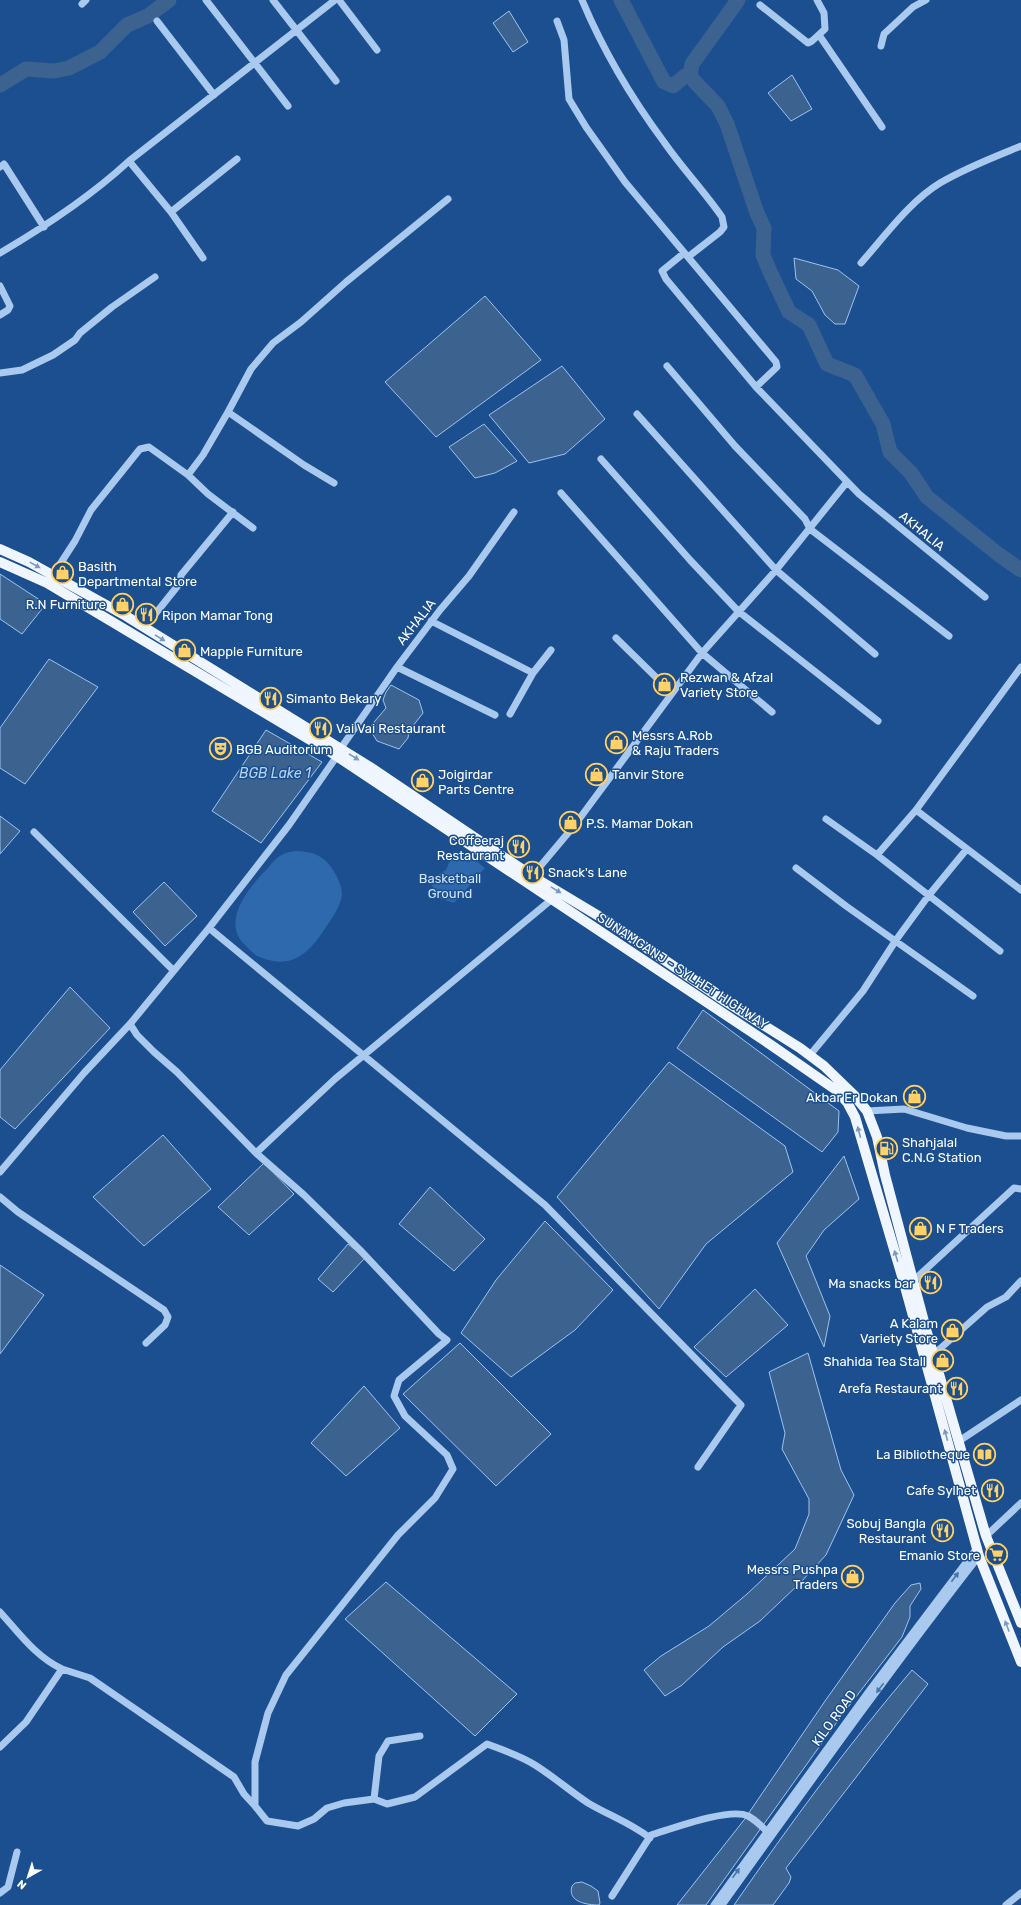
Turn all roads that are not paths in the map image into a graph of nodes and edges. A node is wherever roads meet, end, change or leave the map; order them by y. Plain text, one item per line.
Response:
1 (206, 0) edge
2 (273, 0) edge
3 (335, 0) edge
4 (339, 0) edge
5 (582, 0) edge
6 (817, 0) edge
7 (926, 0) edge
8 (760, 4) dead end
9 (157, 21) dead end
10 (557, 21) dead end
11 (297, 30) junction
12 (818, 35) junction
13 (881, 46) dead end
14 (377, 50) dead end
15 (254, 63) junction
16 (336, 81) dead end
17 (214, 95) junction
18 (288, 106) dead end
19 (882, 127) dead end
20 (1021, 146) edge
21 (237, 159) dead end
22 (129, 162) junction
23 (1, 163) edge
24 (448, 199) dead end
25 (171, 212) junction
26 (44, 227) junction
27 (0, 253) edge
28 (686, 255) junction
29 (203, 258) dead end
30 (860, 263) dead end
31 (155, 277) dead end
32 (0, 286) edge
33 (0, 316) edge
34 (667, 366) dead end
35 (0, 373) edge
36 (756, 387) junction
37 (228, 412) junction
38 (637, 414) dead end
39 (601, 459) dead end
40 (188, 475) junction
41 (334, 482) dead end
42 (847, 482) junction
43 (561, 493) dead end
44 (233, 512) junction
45 (514, 512) dead end
46 (253, 528) dead end
47 (810, 529) junction
48 (0, 549) edge
49 (0, 562) edge
50 (776, 570) junction
51 (53, 575) junction
52 (985, 597) dead end
53 (738, 611) junction
54 (431, 621) junction
55 (144, 628) junction
56 (949, 636) dead end
57 (616, 638) dead end
58 (551, 650) dead end
59 (702, 652) junction
60 (875, 654) dead end
61 (397, 667) junction
62 (1021, 667) edge
63 (534, 673) junction
64 (672, 692) junction
65 (772, 712) dead end
66 (510, 714) dead end
67 (495, 715) dead end
68 (878, 721) dead end
69 (339, 752) junction
70 (916, 810) junction
71 (826, 819) dead end
72 (34, 832) dead end
73 (966, 850) junction
74 (877, 855) junction
75 (796, 868) dead end
76 (532, 876) junction
77 (1021, 890) edge
78 (929, 895) junction
79 (551, 900) junction
80 (209, 928) junction
81 (896, 940) junction
82 (1000, 951) dead end
83 (174, 970) junction
84 (973, 996) dead end
85 (130, 1024) junction
86 (810, 1055) junction
87 (362, 1056) junction
88 (867, 1111) junction
89 (1021, 1136) edge
90 (256, 1152) junction
91 (0, 1172) edge
92 (1021, 1190) edge
93 (0, 1197) edge
94 (913, 1281) junction
95 (1021, 1281) edge
96 (146, 1343) dead end
97 (934, 1354) junction
98 (1021, 1400) edge
99 (959, 1441) junction
100 (698, 1467) dead end
101 (1021, 1504) edge
102 (986, 1536) junction
103 (978, 1552) junction
104 (0, 1612) edge
105 (1021, 1623) edge
106 (1021, 1662) edge
107 (62, 1669) junction
108 (420, 1736) dead end
109 (0, 1747) edge
110 (374, 1799) junction
111 (255, 1806) junction
112 (770, 1833) junction
113 (650, 1838) junction
114 (17, 1852) dead end
115 (0, 1893) edge
116 (1021, 1893) edge
117 (612, 1896) dead end
118 (714, 1905) edge
119 (722, 1905) edge
120 (1006, 1905) edge

1 - 15 street
2 - 11 street
3 - 11 street
4 - 14 street
5 - 28 street
6 - 12 street
7 - 13 street
8 - 12 street
9 - 17 street
10 - 28 street
11 - 15 street
11 - 16 street
12 - 19 street
15 - 17 street
15 - 18 street
17 - 22 street
20 - 30 street
21 - 25 street
22 - 25 street
22 - 26 street
23 - 26 street
24 - 37 street
25 - 29 street
26 - 27 street
28 - 36 street
28 - 36 street, AKHALIA
31 - 35 street
32 - 33 street
34 - 47 street
36 - 42 street, AKHALIA
37 - 40 street
37 - 41 street
38 - 50 street
39 - 53 street
40 - 44 street
40 - 51 street
42 - 47 street
42 - 52 street, AKHALIA
43 - 59 street
44 - 46 street
44 - 55 street
45 - 54 street, AKHALIA
47 - 50 street
47 - 56 street
48 -> 51 main road, SUNAMGANJ - SYLHET HIGHWAY
49 - 69 main road, SUNAMGANJ - SYLHET HIGHWAY
50 - 53 street
50 - 60 street
51 - 55 main road, SUNAMGANJ - SYLHET HIGHWAY
53 - 59 street
53 - 68 street
54 - 61 street, AKHALIA
54 - 63 street
55 -> 69 main road, SUNAMGANJ - SYLHET HIGHWAY
57 - 64 street
58 - 63 street
59 - 64 street
59 - 65 street
61 - 67 street
61 - 69 street, AKHALIA
62 - 70 street
63 - 66 street
64 - 76 street
69 -> 76 main road, SUNAMGANJ - SYLHET HIGHWAY
69 - 79 main road, SUNAMGANJ - SYLHET HIGHWAY
69 - 80 street, AKHALIA
70 - 73 street
70 - 74 street
71 - 74 street
72 - 83 street
73 - 77 street
73 - 78 street
74 - 78 street
75 - 81 street
76 -> 86 main road, SUNAMGANJ - SYLHET HIGHWAY
78 - 81 street
78 - 82 street
79 - 87 street
103 -> 79 main road, SUNAMGANJ - SYLHET HIGHWAY
80 - 83 street, AKHALIA
80 - 87 street
81 - 84 street
81 - 86 street
83 - 85 street, AKHALIA
85 - 90 street
85 - 91 street, AKHALIA
86 - 88 main road, SUNAMGANJ - SYLHET HIGHWAY
87 - 90 street
87 - 100 street
88 - 89 street
88 - 94 main road, SUNAMGANJ - SYLHET HIGHWAY
90 - 111 street
92 - 94 street
93 - 96 street
94 - 97 main road, SUNAMGANJ - SYLHET HIGHWAY
95 - 97 street
97 - 99 main road, SUNAMGANJ - SYLHET HIGHWAY
98 - 99 street
99 - 102 main road, SUNAMGANJ - SYLHET HIGHWAY
101 - 102 street
102 - 105 main road, SUNAMGANJ - SYLHET HIGHWAY
106 -> 103 main road, SUNAMGANJ - SYLHET HIGHWAY
103 - 112 street, KILO ROAD
104 - 107 street
107 - 109 street
107 - 111 street
108 - 110 street
110 - 111 street
110 - 113 street
112 - 113 street
118 -> 112 street, KILO ROAD
112 - 119 street, KILO ROAD
113 - 117 street
114 - 115 street
116 - 120 street

